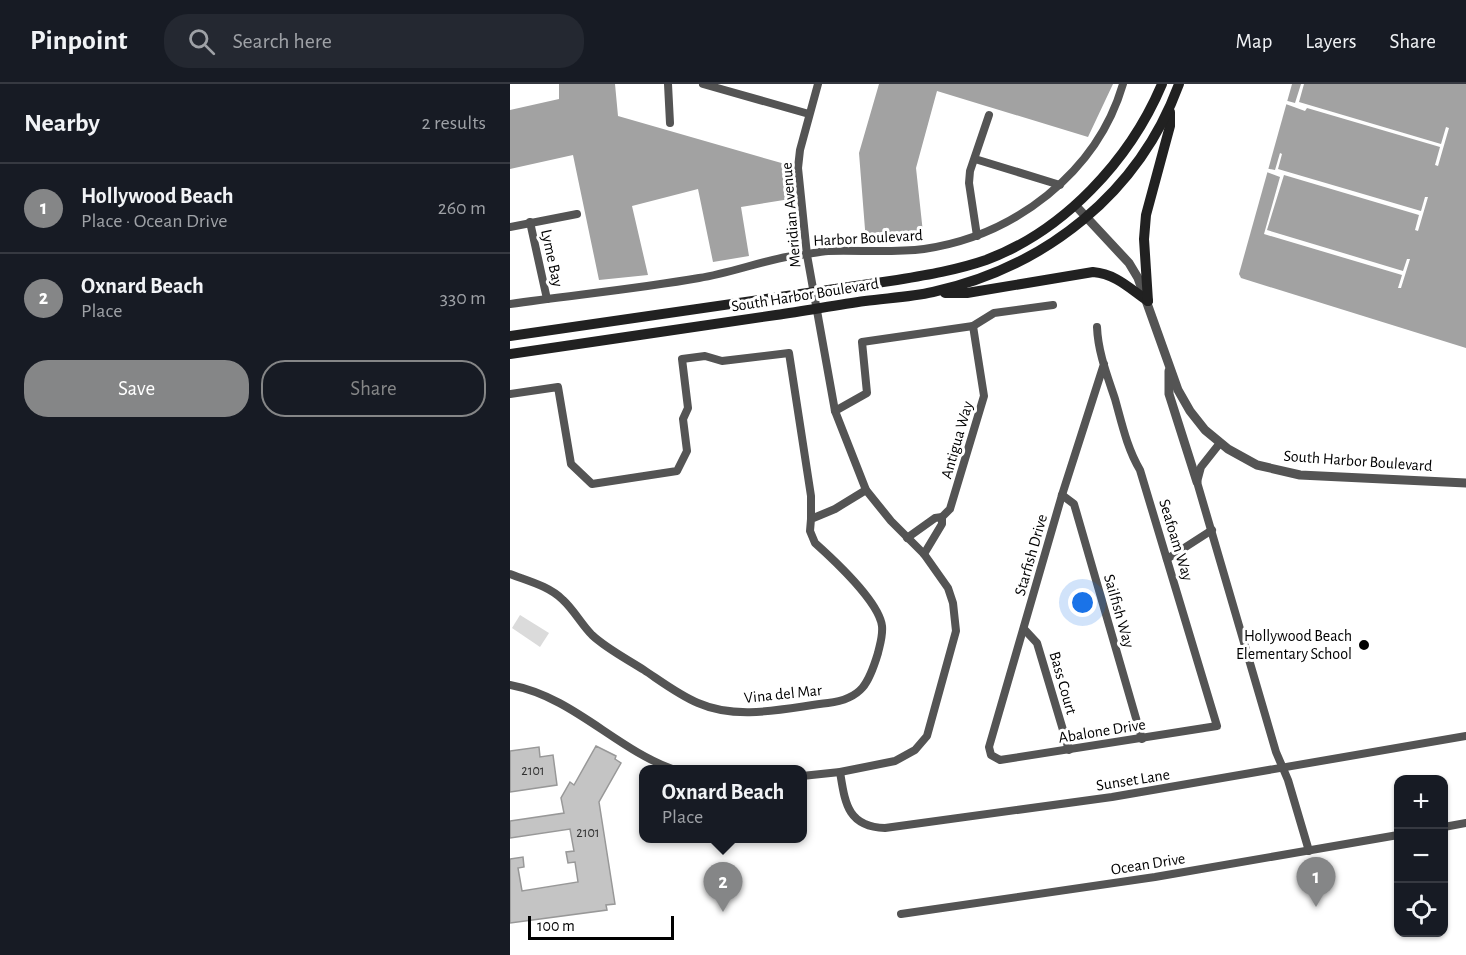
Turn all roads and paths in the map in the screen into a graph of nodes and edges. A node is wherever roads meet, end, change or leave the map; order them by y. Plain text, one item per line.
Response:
1 (668, 84) edge
2 (703, 84) edge
3 (818, 84) edge
4 (1123, 84) edge
5 (1162, 84) edge
6 (1179, 84) edge
7 (1170, 108) junction
8 (809, 114) junction
9 (989, 115) dead end
10 (670, 123) dead end
11 (975, 159) junction
12 (1060, 185) junction
13 (1075, 205) junction
14 (578, 214) dead end
15 (1087, 217) junction
16 (530, 222) junction
17 (510, 227) edge
18 (976, 236) junction
19 (807, 255) junction
20 (813, 291) junction
21 (932, 292) junction
22 (547, 299) junction
23 (1148, 300) junction
24 (510, 304) edge
25 (1053, 305) dead end
26 (816, 309) junction
27 (974, 326) junction
28 (1097, 327) dead end
29 (510, 336) edge
30 (510, 354) edge
31 (1168, 363) junction
32 (1104, 364) junction
33 (510, 394) edge
34 (835, 411) junction
35 (1220, 443) junction
36 (1197, 482) junction
37 (1466, 483) edge
38 (866, 490) junction
39 (1062, 495) junction
40 (942, 517) junction
41 (811, 519) junction
42 (929, 522) junction
43 (1212, 530) junction
44 (938, 531) junction
45 (907, 538) junction
46 (924, 554) junction
47 (1167, 559) junction
48 (510, 574) edge
49 (1024, 629) junction
50 (510, 685) edge
51 (1217, 726) joint
52 (1466, 736) edge
53 (1142, 739) junction
54 (1069, 750) junction
55 (991, 755) joint
56 (663, 765) edge
57 (1283, 769) junction
58 (840, 771) junction
59 (807, 775) edge
60 (1466, 823) edge
61 (1448, 826) edge
62 (1394, 836) edge
63 (1309, 851) junction
64 (901, 914) dead end

1 - 10 street
2 - 8 street
3 - 8 street, Meridian Avenue
4 - 12 street, Harbor Boulevard
5 - 13 main road, South Harbor Boulevard
6 - 7 main road
7 - 15 main road, South Harbor Boulevard
7 - 23 main road
8 - 19 street, Meridian Avenue
9 - 11 street
11 - 12 street
11 - 18 street
12 - 18 street, Harbor Boulevard
13 - 15 street
13 - 20 main road, South Harbor Boulevard
14 - 16 street, Lyme Bay
15 - 21 main road, South Harbor Boulevard
15 - 23 street
16 - 17 street, Lyme Bay
16 - 22 street, Lyme Bay
18 - 19 street, Harbor Boulevard
19 - 20 street, Meridian Avenue
19 - 22 street, Harbor Boulevard
20 - 26 street, Meridian Avenue
20 - 29 main road, South Harbor Boulevard
21 - 23 main road
21 - 26 main road, South Harbor Boulevard
22 - 24 street, Harbor Boulevard
23 - 31 street
25 - 27 street
26 - 30 main road, South Harbor Boulevard
26 - 34 street, Meridian Avenue
27 - 34 street
27 - 40 street, Antigua Way
28 - 32 street, Seafoam Way
31 - 35 street, South Harbor Boulevard
31 - 36 street
32 - 39 street, Starfish Drive
32 - 47 street, Seafoam Way
33 - 41 street, Vina del Mar
34 - 38 street, Meridian Avenue
35 - 36 street
35 - 37 street, South Harbor Boulevard
36 - 43 street
38 - 41 street
38 - 45 street, Meridian Avenue
39 - 49 street, Starfish Drive
39 - 53 street, Sailfish Way
40 - 42 street
40 - 44 street, Antigua Way
41 - 48 street, Vina del Mar
42 - 44 street
42 - 45 street
43 - 47 street
43 - 57 street
44 - 46 street, Antigua Way
45 - 46 street, Meridian Avenue
46 - 58 street, Meridian Avenue
47 - 51 street, Seafoam Way
49 - 54 street, Bass Court
49 - 55 street, Starfish Drive
50 - 56 street
51 - 53 street, Abalone Drive
52 - 57 street, Sunset Lane
53 - 54 street, Abalone Drive
54 - 55 street, Abalone Drive
57 - 58 street, Sunset Lane
57 - 63 street
58 - 59 street, Meridian Avenue
60 - 61 street
62 - 63 street, Ocean Drive
63 - 64 street, Ocean Drive

